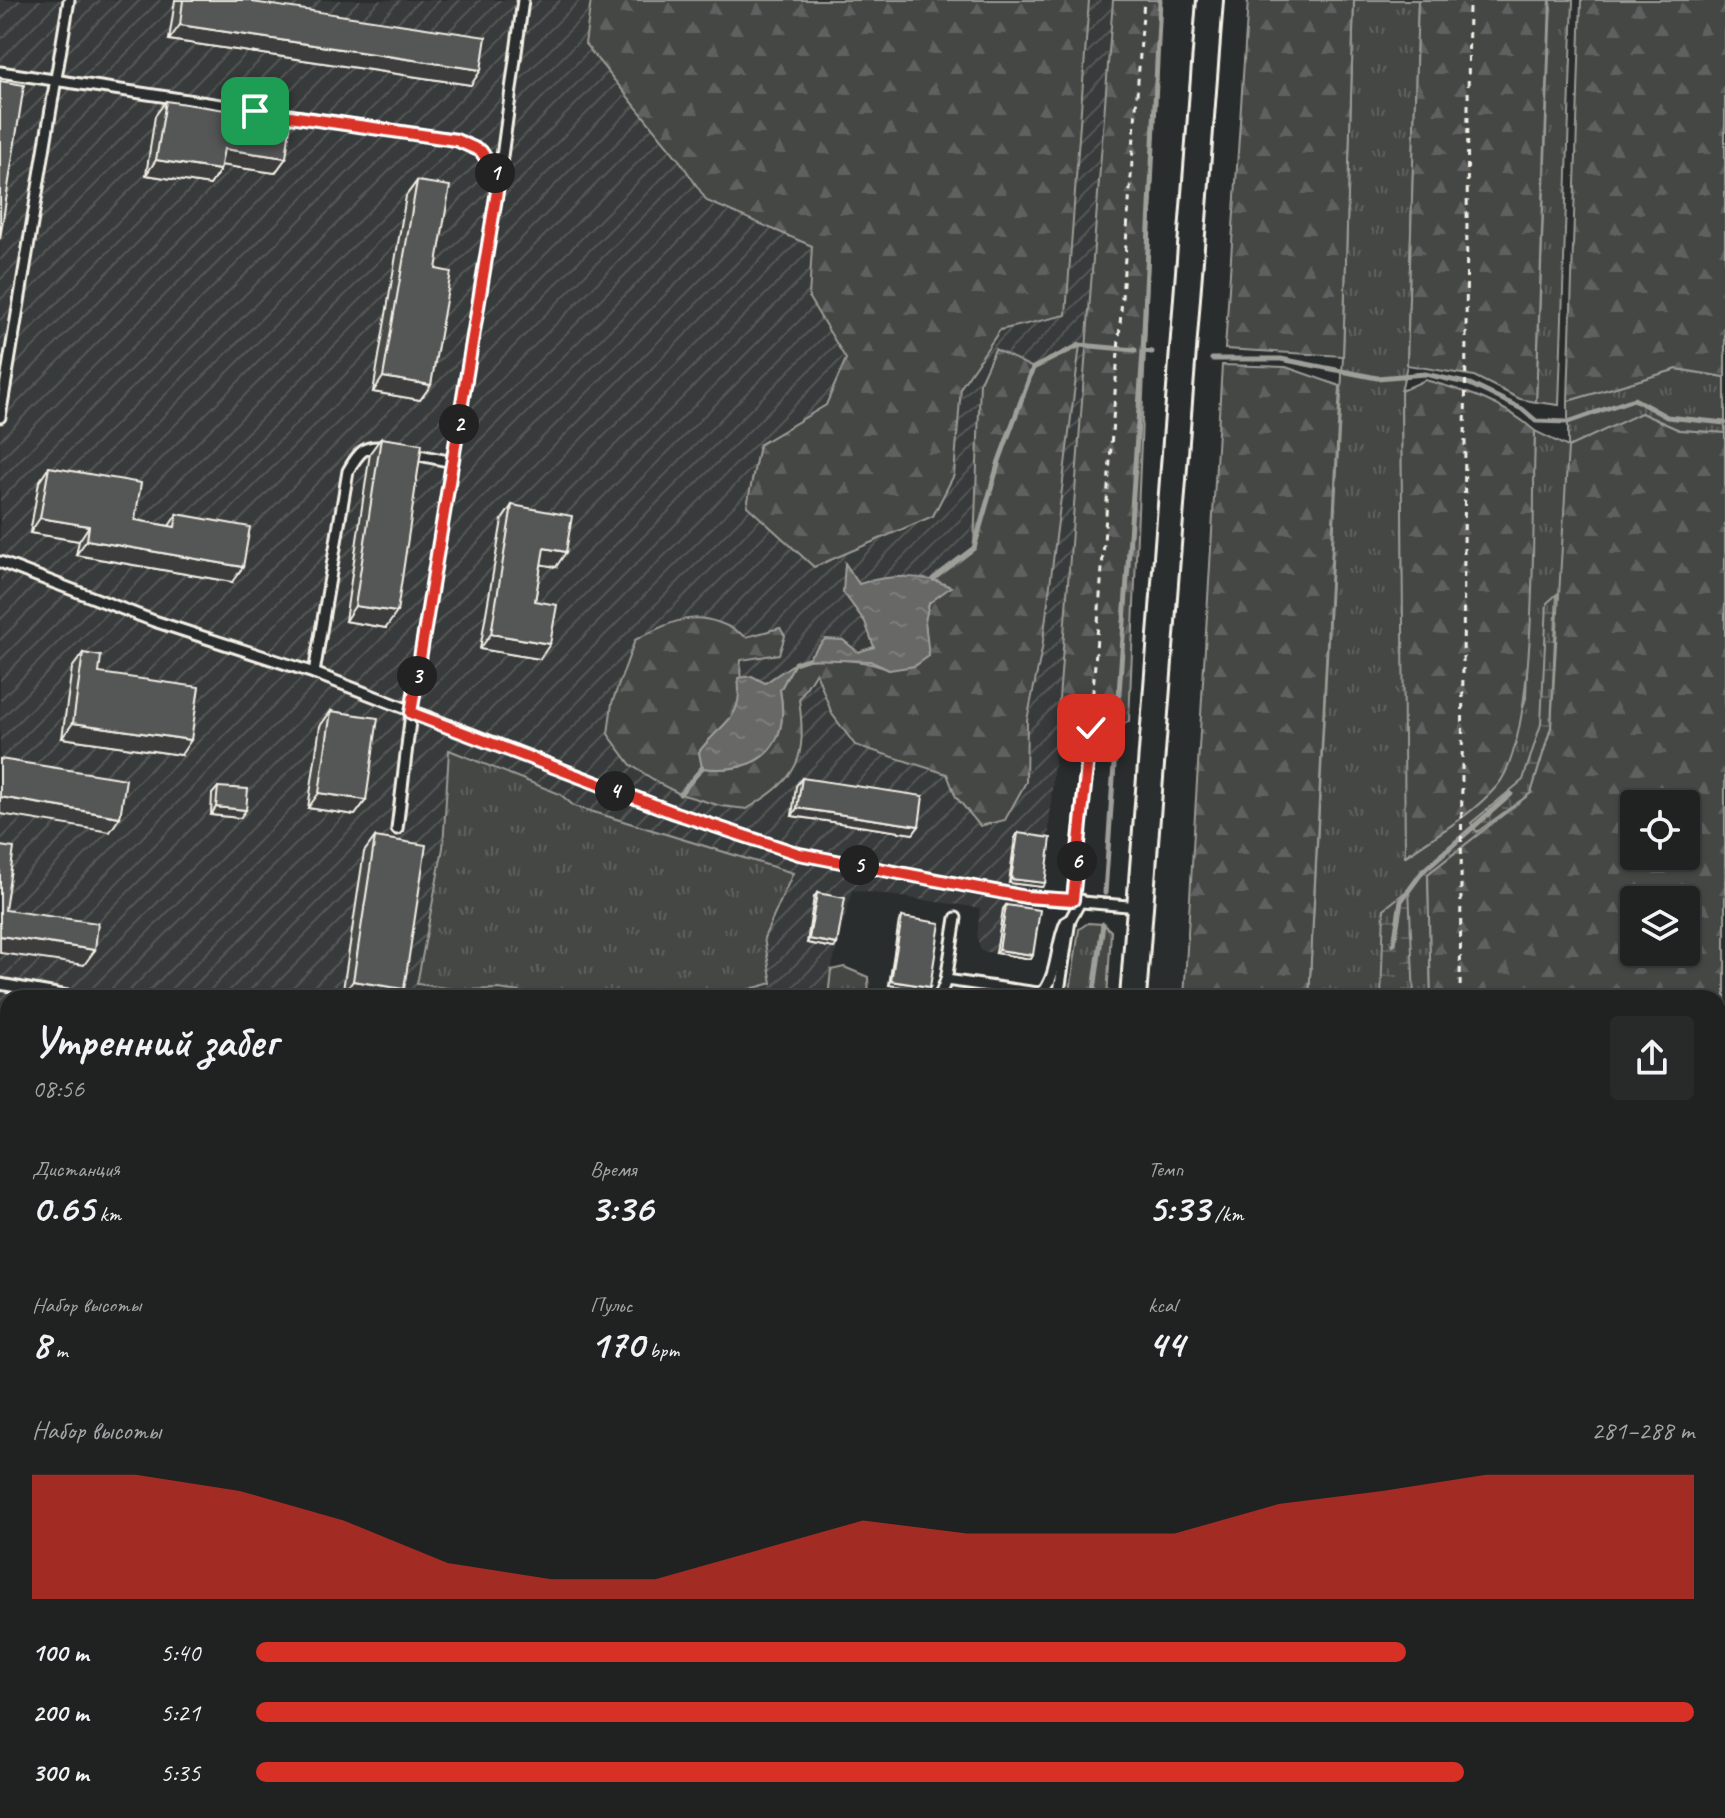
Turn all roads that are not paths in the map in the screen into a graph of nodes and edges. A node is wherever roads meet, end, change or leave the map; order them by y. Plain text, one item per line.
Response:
1 (69, 0) edge
2 (523, 0) edge
3 (1210, 0) edge
4 (0, 72) edge
5 (55, 82) junction
6 (499, 179) junction
7 (0, 417) edge
8 (453, 462) junction
9 (0, 562) edge
10 (314, 673) junction
11 (411, 713) junction
12 (1090, 730) road end
13 (397, 829) dead end
14 (1077, 900) junction
15 (1139, 907) junction
16 (956, 918) dead end
17 (1070, 920) junction
18 (946, 980) junction
19 (0, 984) edge
20 (34, 990) edge
21 (942, 990) edge
22 (1017, 990) edge
23 (1042, 990) edge
24 (1059, 990) edge
25 (1134, 990) edge

1 - 5 lane
2 - 6 lane
3 - 15 main road
4 - 5 lane
5 - 6 lane
5 - 7 lane
6 - 8 lane
8 - 10 lane
8 - 11 lane
9 - 10 lane
10 - 11 lane
11 - 13 lane
11 - 14 lane
12 - 14 lane
14 - 15 lane
14 - 17 lane
15 - 25 main road
16 - 18 lane
17 - 23 lane
17 - 24 lane
18 - 21 lane
18 - 22 lane
19 - 20 lane

